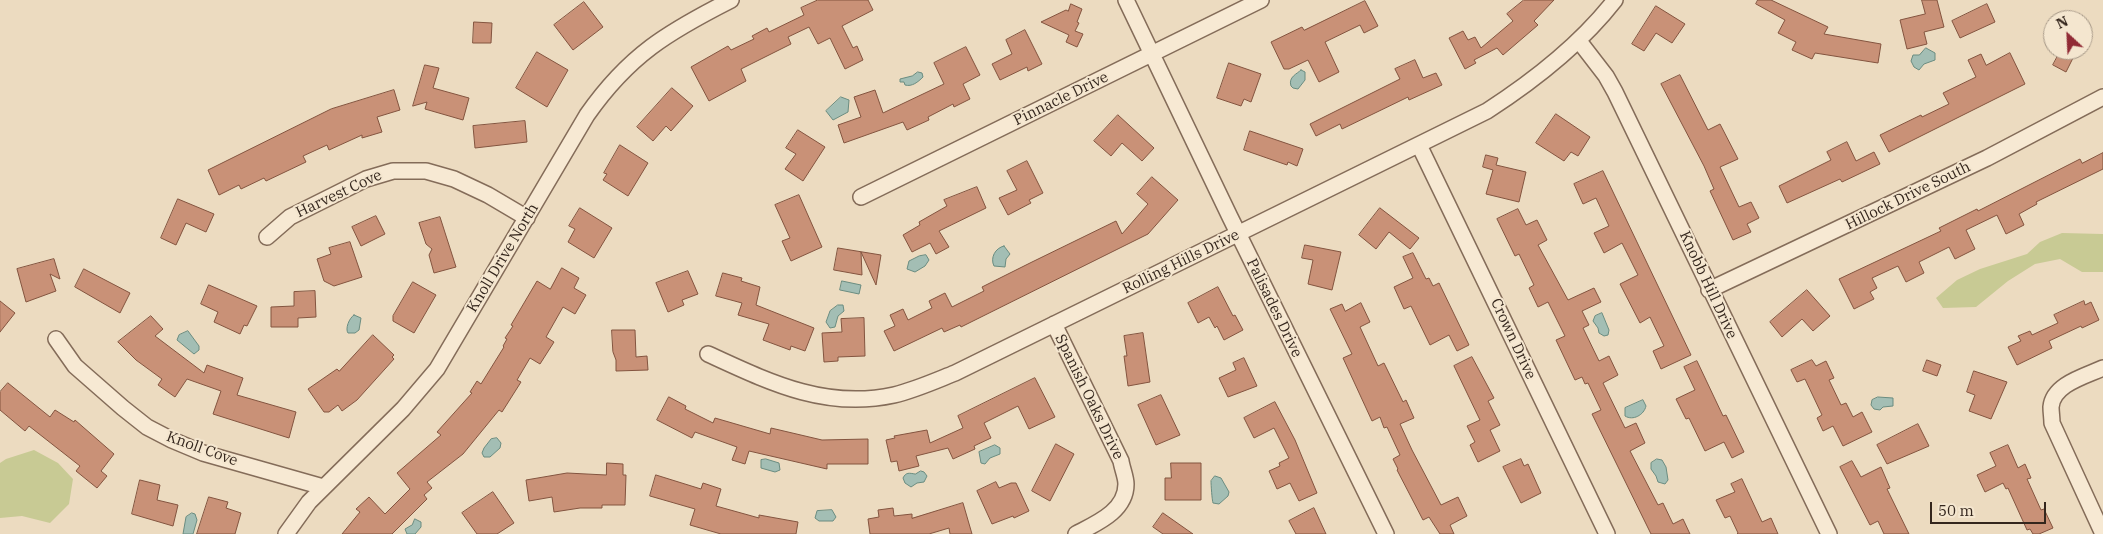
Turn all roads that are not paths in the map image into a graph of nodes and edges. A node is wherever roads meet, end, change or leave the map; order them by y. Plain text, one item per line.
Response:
1 (731, 0) edge
2 (1126, 0) edge
3 (1261, 0) edge
4 (1616, 0) edge
5 (711, 5) edge
6 (1579, 41) junction
7 (1151, 54) junction
8 (2103, 97) edge
9 (1418, 145) junction
10 (861, 197) dead end
11 (527, 218) junction
12 (1238, 234) junction
13 (268, 237) dead end
14 (1709, 290) junction
15 (1054, 324) junction
16 (56, 339) dead end
17 (708, 354) dead end
18 (2103, 368) edge
19 (323, 488) junction
20 (286, 534) edge
21 (1076, 534) edge
22 (1386, 534) edge
23 (1607, 534) edge
24 (1829, 534) edge
25 (2103, 534) edge

1 - 5 street, Knoll Drive North
2 - 7 street, Palisades Drive
3 - 7 street, Pinnacle Drive
4 - 6 street, Rolling Hills Drive
5 - 11 street, Knoll Drive North
6 - 9 street, Rolling Hills Drive
6 - 14 street, Knobb Hill Drive
7 - 10 street, Pinnacle Drive
7 - 12 street, Palisades Drive
8 - 14 street, Hillock Drive South
9 - 12 street, Rolling Hills Drive
9 - 23 street, Crown Drive
11 - 13 street, Harvest Cove
11 - 19 street, Knoll Drive North
12 - 15 street, Rolling Hills Drive
12 - 22 street, Palisades Drive
14 - 24 street, Knobb Hill Drive
15 - 17 street, Rolling Hills Drive
15 - 21 street, Spanish Oaks Drive
16 - 19 street, Knoll Cove
18 - 25 street
19 - 20 street, Knoll Drive North

